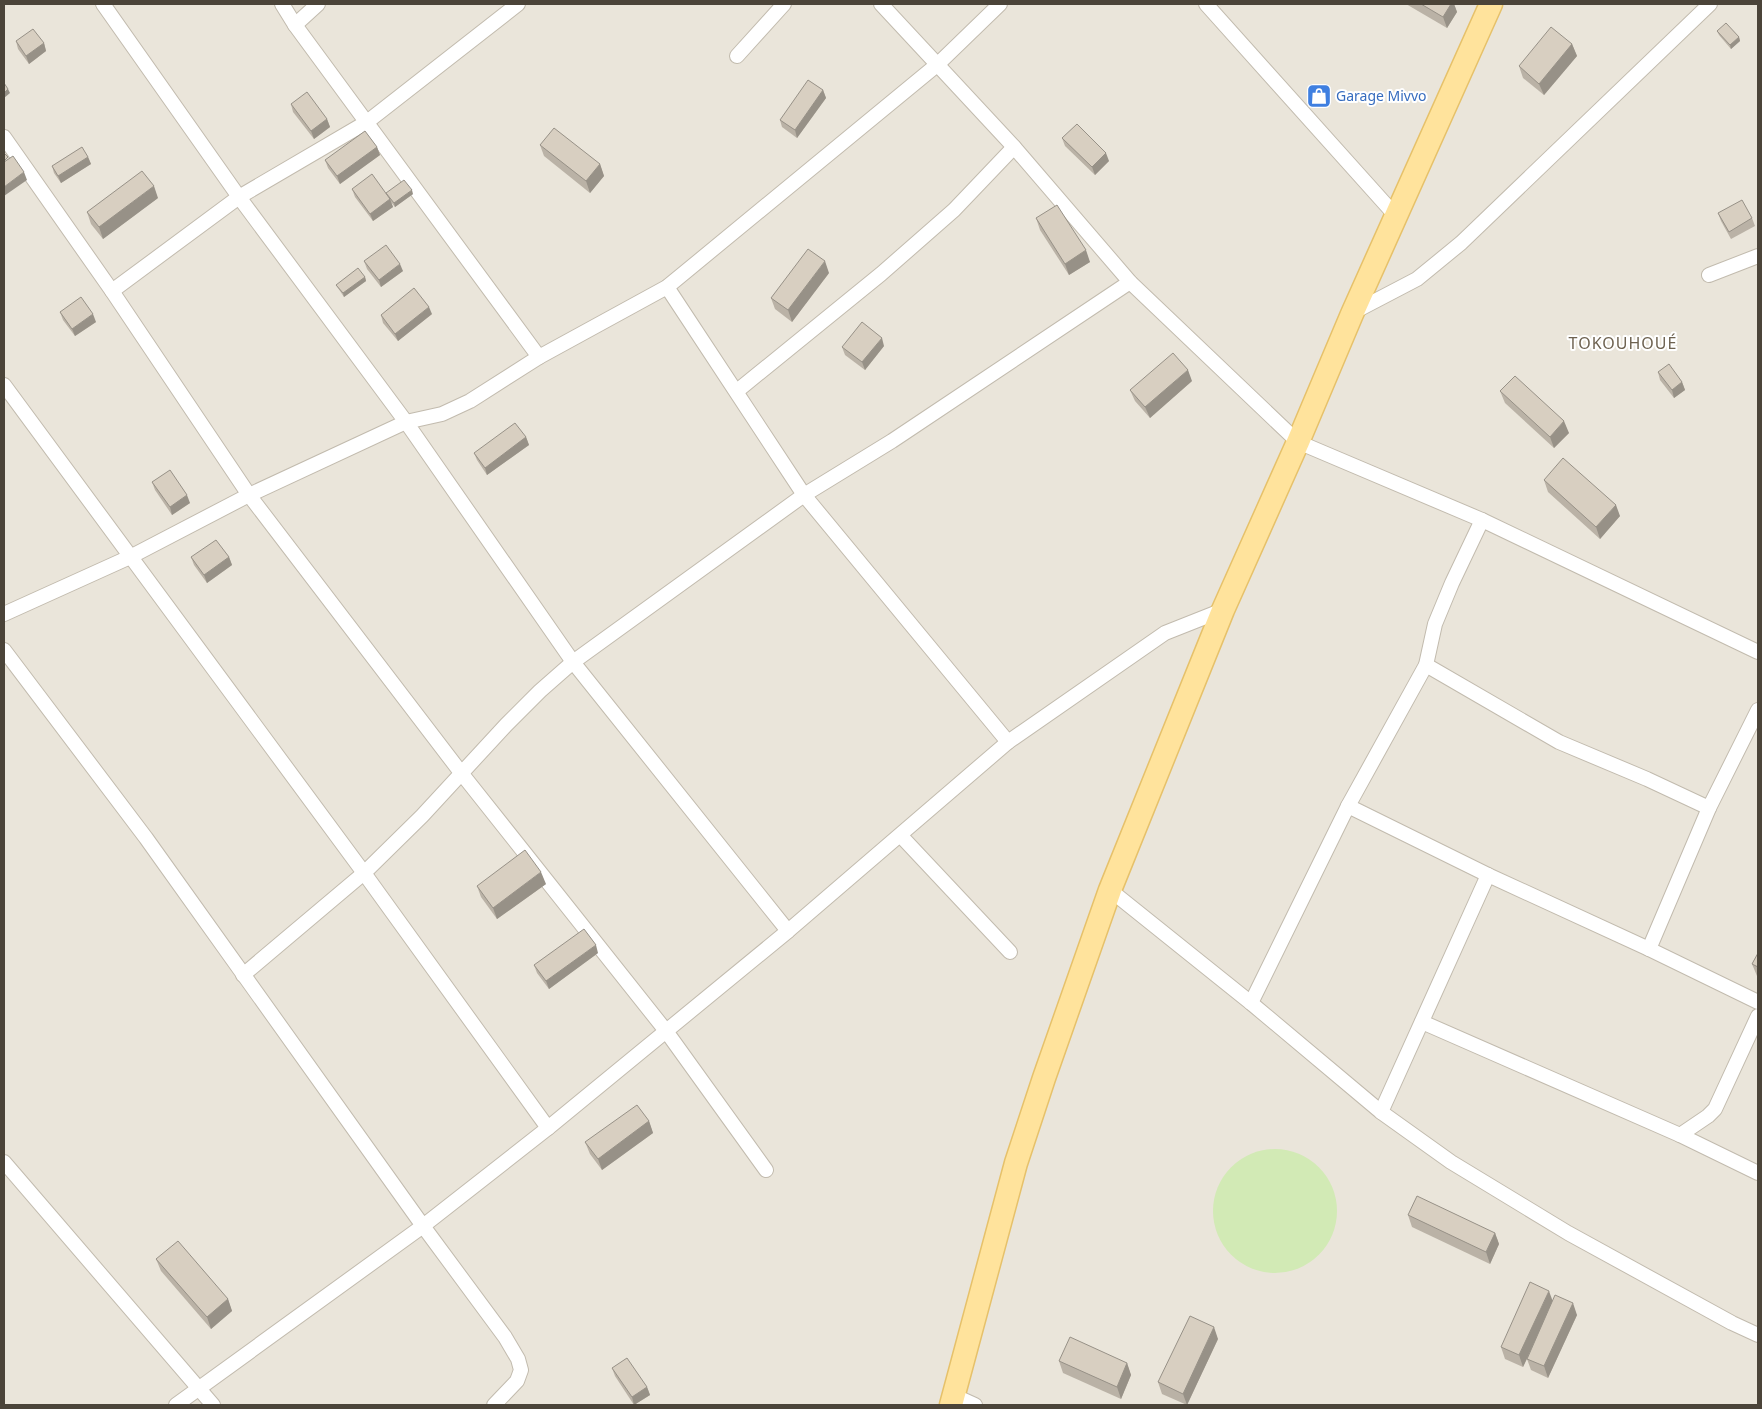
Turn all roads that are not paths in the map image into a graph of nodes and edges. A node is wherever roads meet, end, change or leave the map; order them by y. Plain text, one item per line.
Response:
1 (103, 4) edge
2 (282, 4) edge
3 (318, 4) edge
4 (518, 4) edge
5 (784, 4) edge
6 (881, 4) edge
7 (1000, 4) edge
8 (1206, 4) edge
9 (1491, 4) edge
10 (1710, 4) edge
11 (295, 25) junction
12 (737, 56) dead end
13 (938, 64) junction
14 (367, 122) junction
15 (4, 137) edge
16 (1014, 147) junction
17 (239, 197) junction
18 (1396, 216) junction
19 (1758, 256) edge
20 (1709, 275) dead end
21 (1130, 282) junction
22 (667, 287) junction
23 (112, 291) junction
24 (1352, 314) junction
25 (539, 357) junction
26 (4, 386) edge
27 (736, 391) junction
28 (406, 422) junction
29 (1298, 442) junction
30 (249, 495) junction
31 (804, 495) junction
32 (1482, 520) junction
33 (130, 556) junction
34 (1223, 610) junction
35 (4, 614) edge
36 (4, 650) edge
37 (1758, 652) edge
38 (573, 662) junction
39 (1426, 665) junction
40 (1758, 710) edge
41 (1008, 742) junction
42 (462, 774) junction
43 (1348, 806) junction
44 (1709, 808) junction
45 (901, 836) junction
46 (364, 873) junction
47 (1488, 875) junction
48 (1110, 890) junction
49 (788, 931) junction
50 (1649, 949) junction
51 (1010, 952) dead end
52 (243, 975) junction
53 (1758, 1002) edge
54 (1251, 1004) junction
55 (1758, 1016) edge
56 (1422, 1022) junction
57 (666, 1031) junction
58 (1382, 1112) junction
59 (548, 1128) junction
60 (1680, 1136) junction
61 (4, 1162) edge
62 (766, 1170) dead end
63 (1758, 1173) edge
64 (422, 1226) junction
65 (1758, 1335) edge
66 (199, 1388) junction
67 (952, 1400) edge
68 (176, 1405) edge
69 (213, 1405) edge
70 (494, 1405) edge
71 (975, 1405) edge

1 - 17 street
2 - 11 street
3 - 11 street
4 - 14 street
5 - 12 street
6 - 13 street
7 - 13 street
8 - 18 street
9 - 18 main road
10 - 24 street
11 - 14 street
13 - 16 street
13 - 22 street
14 - 17 street
14 - 25 street
15 - 23 street
16 - 21 street
16 - 27 street
17 - 23 street
17 - 28 street
18 - 24 main road
19 - 20 street
21 - 29 street
21 - 31 street
22 - 25 street
22 - 27 street
23 - 30 street
24 - 29 main road
25 - 28 street
26 - 33 street
27 - 31 street
28 - 30 street
28 - 38 street
29 - 32 street
29 - 34 main road
30 - 33 street
30 - 42 street
31 - 38 street
31 - 41 street
32 - 37 street
32 - 39 street
33 - 35 street
33 - 46 street
34 - 41 street
34 - 48 main road
36 - 52 street
38 - 42 street
38 - 49 street
39 - 43 street
39 - 44 street
40 - 44 street
41 - 45 street
42 - 46 street
42 - 57 street
43 - 47 street
43 - 54 street
44 - 50 street
45 - 49 street
45 - 51 street
46 - 52 street
46 - 59 street
47 - 50 street
47 - 56 street
48 - 54 street
48 - 67 main road
49 - 57 street
50 - 53 street
52 - 64 street
54 - 58 street
55 - 60 street
56 - 58 street
56 - 60 street
57 - 59 street
57 - 62 street
58 - 65 street
59 - 64 street
60 - 63 street
61 - 66 street
64 - 66 street
64 - 70 street
66 - 68 street
66 - 69 street
67 - 71 street

